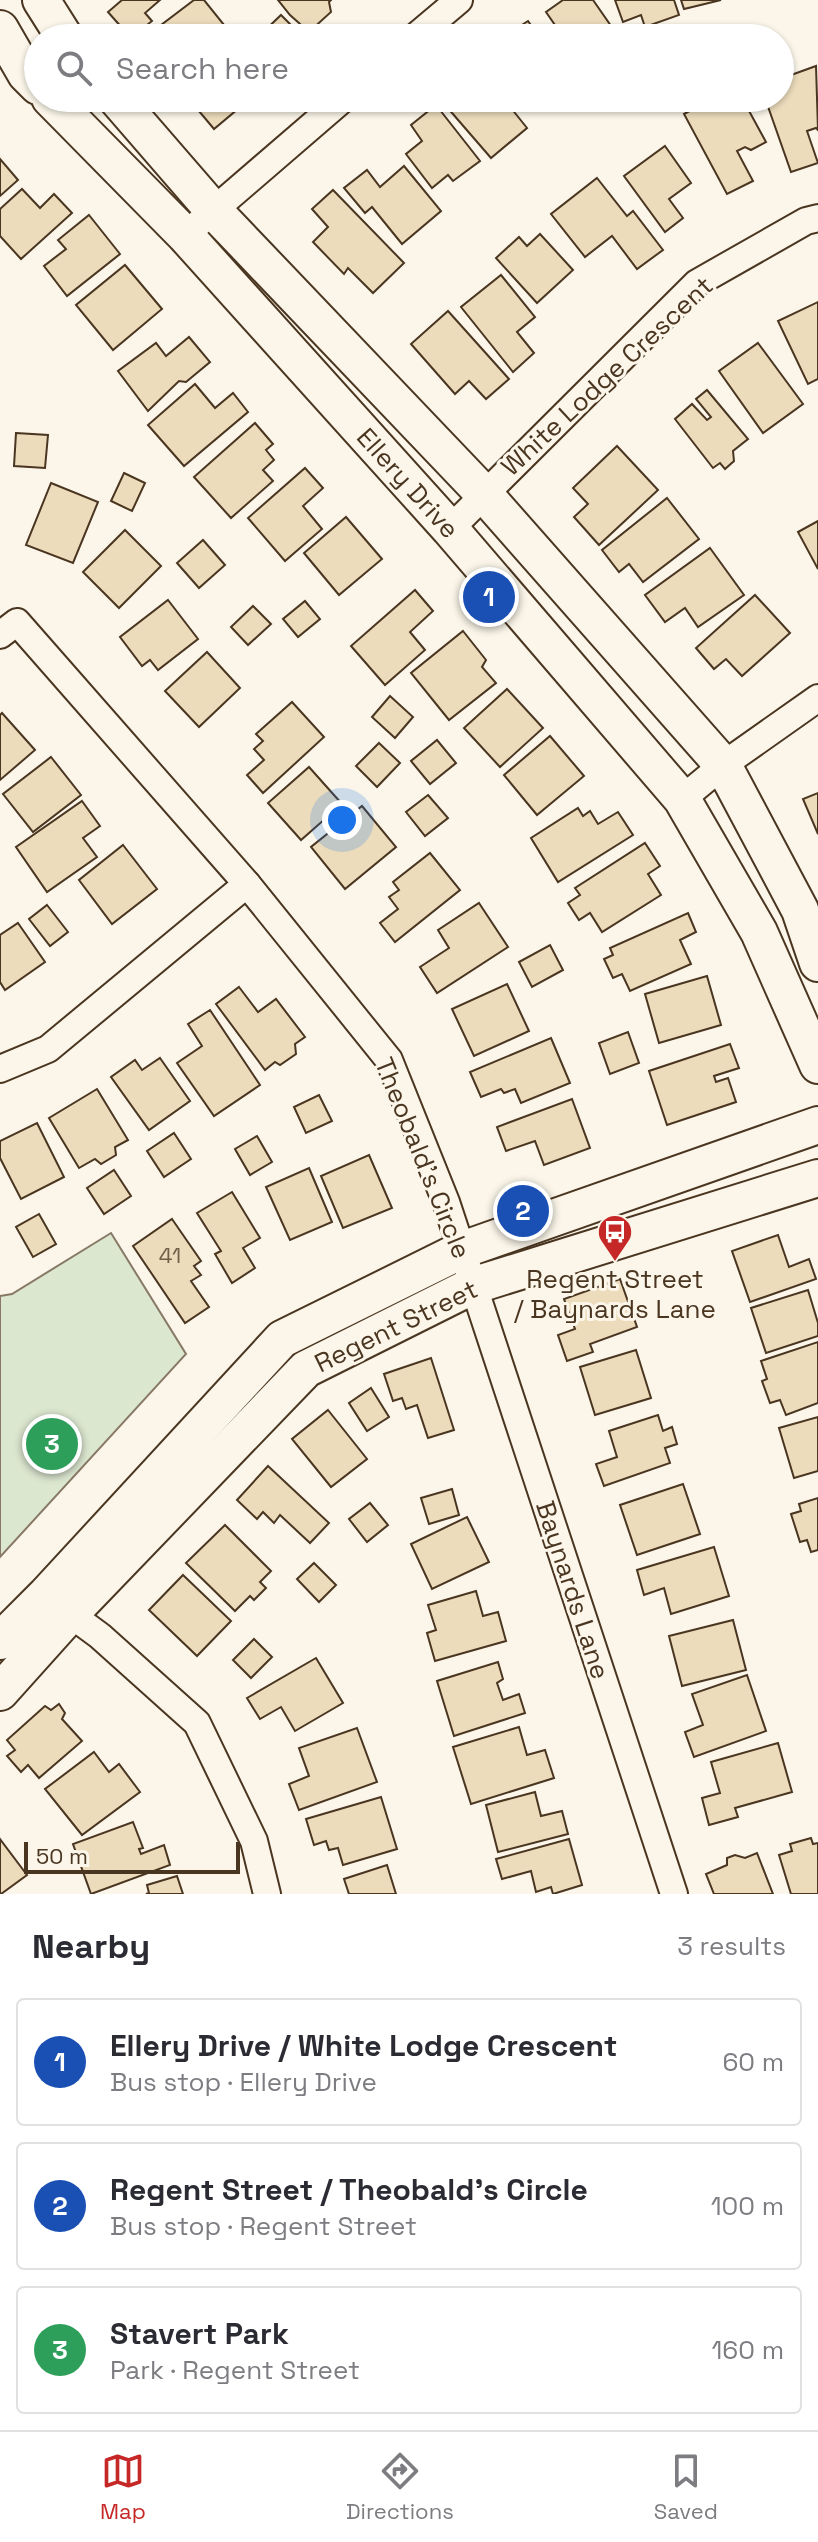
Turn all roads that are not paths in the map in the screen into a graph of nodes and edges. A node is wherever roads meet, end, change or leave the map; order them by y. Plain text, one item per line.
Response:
1 (41, 0) edge
2 (459, 0) edge
3 (56, 24) edge
4 (431, 24) edge
5 (0, 29) edge
6 (24, 71) edge
7 (64, 112) edge
8 (128, 112) edge
9 (328, 112) edge
10 (213, 210) junction
11 (818, 218) edge
12 (185, 235) junction
13 (484, 494) junction
14 (450, 529) junction
15 (0, 635) edge
16 (818, 698) edge
17 (723, 765) junction
18 (682, 799) junction
19 (247, 884) junction
20 (818, 963) edge
21 (818, 1065) edge
22 (0, 1069) edge
23 (818, 1125) edge
24 (818, 1178) edge
25 (462, 1250) junction
26 (472, 1286) junction
27 (58, 1605) junction
28 (0, 1641) edge
29 (0, 1692) edge
30 (267, 1894) edge
31 (674, 1894) edge

1 - 3 street
2 - 4 street
5 - 6 street
7 - 12 street, Ellery Drive
8 - 10 street, Ellery Drive
9 - 10 street
10 - 12 street
10 - 13 street, Ellery Drive
11 - 13 street, White Lodge Crescent
12 - 14 street, Ellery Drive
13 - 14 street, White Lodge Crescent
13 - 17 street, Ellery Drive
14 - 18 street, Ellery Drive
15 - 19 street, Theobald's Circle
16 - 17 street
17 - 18 street
17 - 20 street, Ellery Drive
18 - 21 street, Ellery Drive
19 - 22 street
19 - 25 street, Theobald's Circle
23 - 25 street, Regent Street
24 - 26 street, Regent Street
25 - 26 street, Theobald's Circle
25 - 27 street, Regent Street
26 - 27 street, Regent Street
26 - 31 street, Baynards Lane
27 - 28 street, Regent Street
27 - 29 street, Regent Street
27 - 30 street

